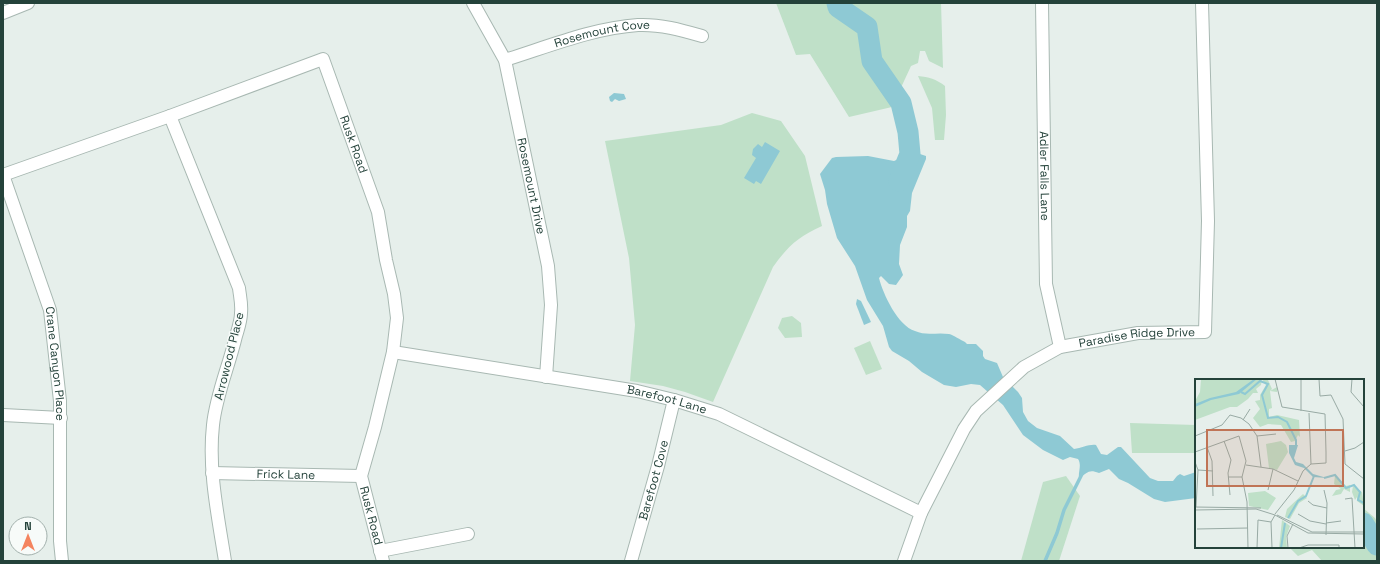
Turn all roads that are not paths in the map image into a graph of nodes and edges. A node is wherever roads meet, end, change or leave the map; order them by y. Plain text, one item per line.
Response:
1 (28, 3) edge
2 (473, 3) edge
3 (1042, 3) edge
4 (1202, 3) edge
5 (3, 13) edge
6 (702, 36) dead end
7 (504, 60) junction
8 (170, 116) junction
9 (3, 175) edge
10 (1060, 347) junction
11 (393, 352) junction
12 (546, 377) junction
13 (674, 400) junction
14 (3, 415) edge
15 (61, 418) junction
16 (212, 473) junction
17 (361, 476) junction
18 (920, 513) junction
19 (468, 534) dead end
20 (382, 556) edge
21 (62, 561) edge
22 (224, 561) edge
23 (631, 561) edge
24 (904, 561) edge

1 - 5 street
2 - 7 street, Rosemount Drive
3 - 10 street, Adler Falls Lane
4 - 10 street, Paradise Ridge Drive
6 - 7 street, Rosemount Cove
7 - 12 street, Rosemount Drive
8 - 9 street, Rusk Road
8 - 11 street, Rusk Road
8 - 16 street, Arrowood Place
9 - 15 street, Crane Canyon Place
10 - 18 street, Paradise Ridge Drive
11 - 12 street, Barefoot Lane
11 - 17 street, Rusk Road
12 - 13 street, Barefoot Lane
13 - 18 street, Barefoot Lane
13 - 23 street, Barefoot Cove
14 - 15 street
15 - 21 street, Crane Canyon Place
16 - 17 street, Frick Lane
16 - 22 street, Arrowood Place
17 - 20 street, Rusk Road
18 - 24 street, Paradise Ridge Drive
19 - 20 street

